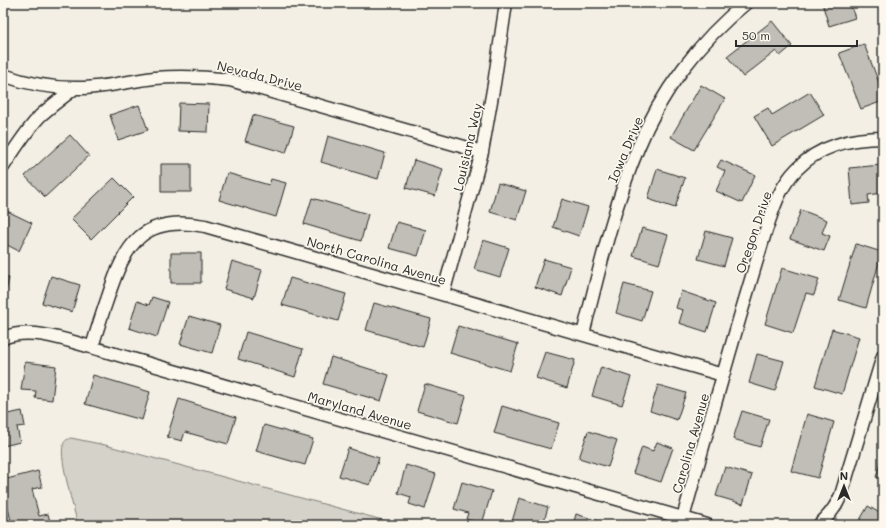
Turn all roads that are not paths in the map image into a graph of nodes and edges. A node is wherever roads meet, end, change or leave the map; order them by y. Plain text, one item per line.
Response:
1 (746, 3) edge
2 (507, 5) edge
3 (3, 75) edge
4 (74, 88) junction
5 (883, 138) edge
6 (482, 152) junction
7 (3, 167) edge
8 (443, 294) junction
9 (583, 334) junction
10 (3, 338) edge
11 (92, 347) junction
12 (883, 356) edge
13 (723, 375) junction
14 (683, 518) junction
15 (708, 525) edge
16 (819, 525) edge

1 - 9 street, Iowa Drive
2 - 6 street, Louisiana Way
3 - 4 street, Nevada Drive
4 - 6 street, Nevada Drive
4 - 7 street
5 - 13 street, Oregon Drive
6 - 8 street, Louisiana Way
8 - 9 street, North Carolina Avenue
8 - 11 street, North Carolina Avenue
9 - 13 street, North Carolina Avenue
10 - 11 street, Maryland Avenue
11 - 14 street, Maryland Avenue
12 - 16 street
13 - 14 street, Carolina Avenue
14 - 15 street, Maryland Avenue

